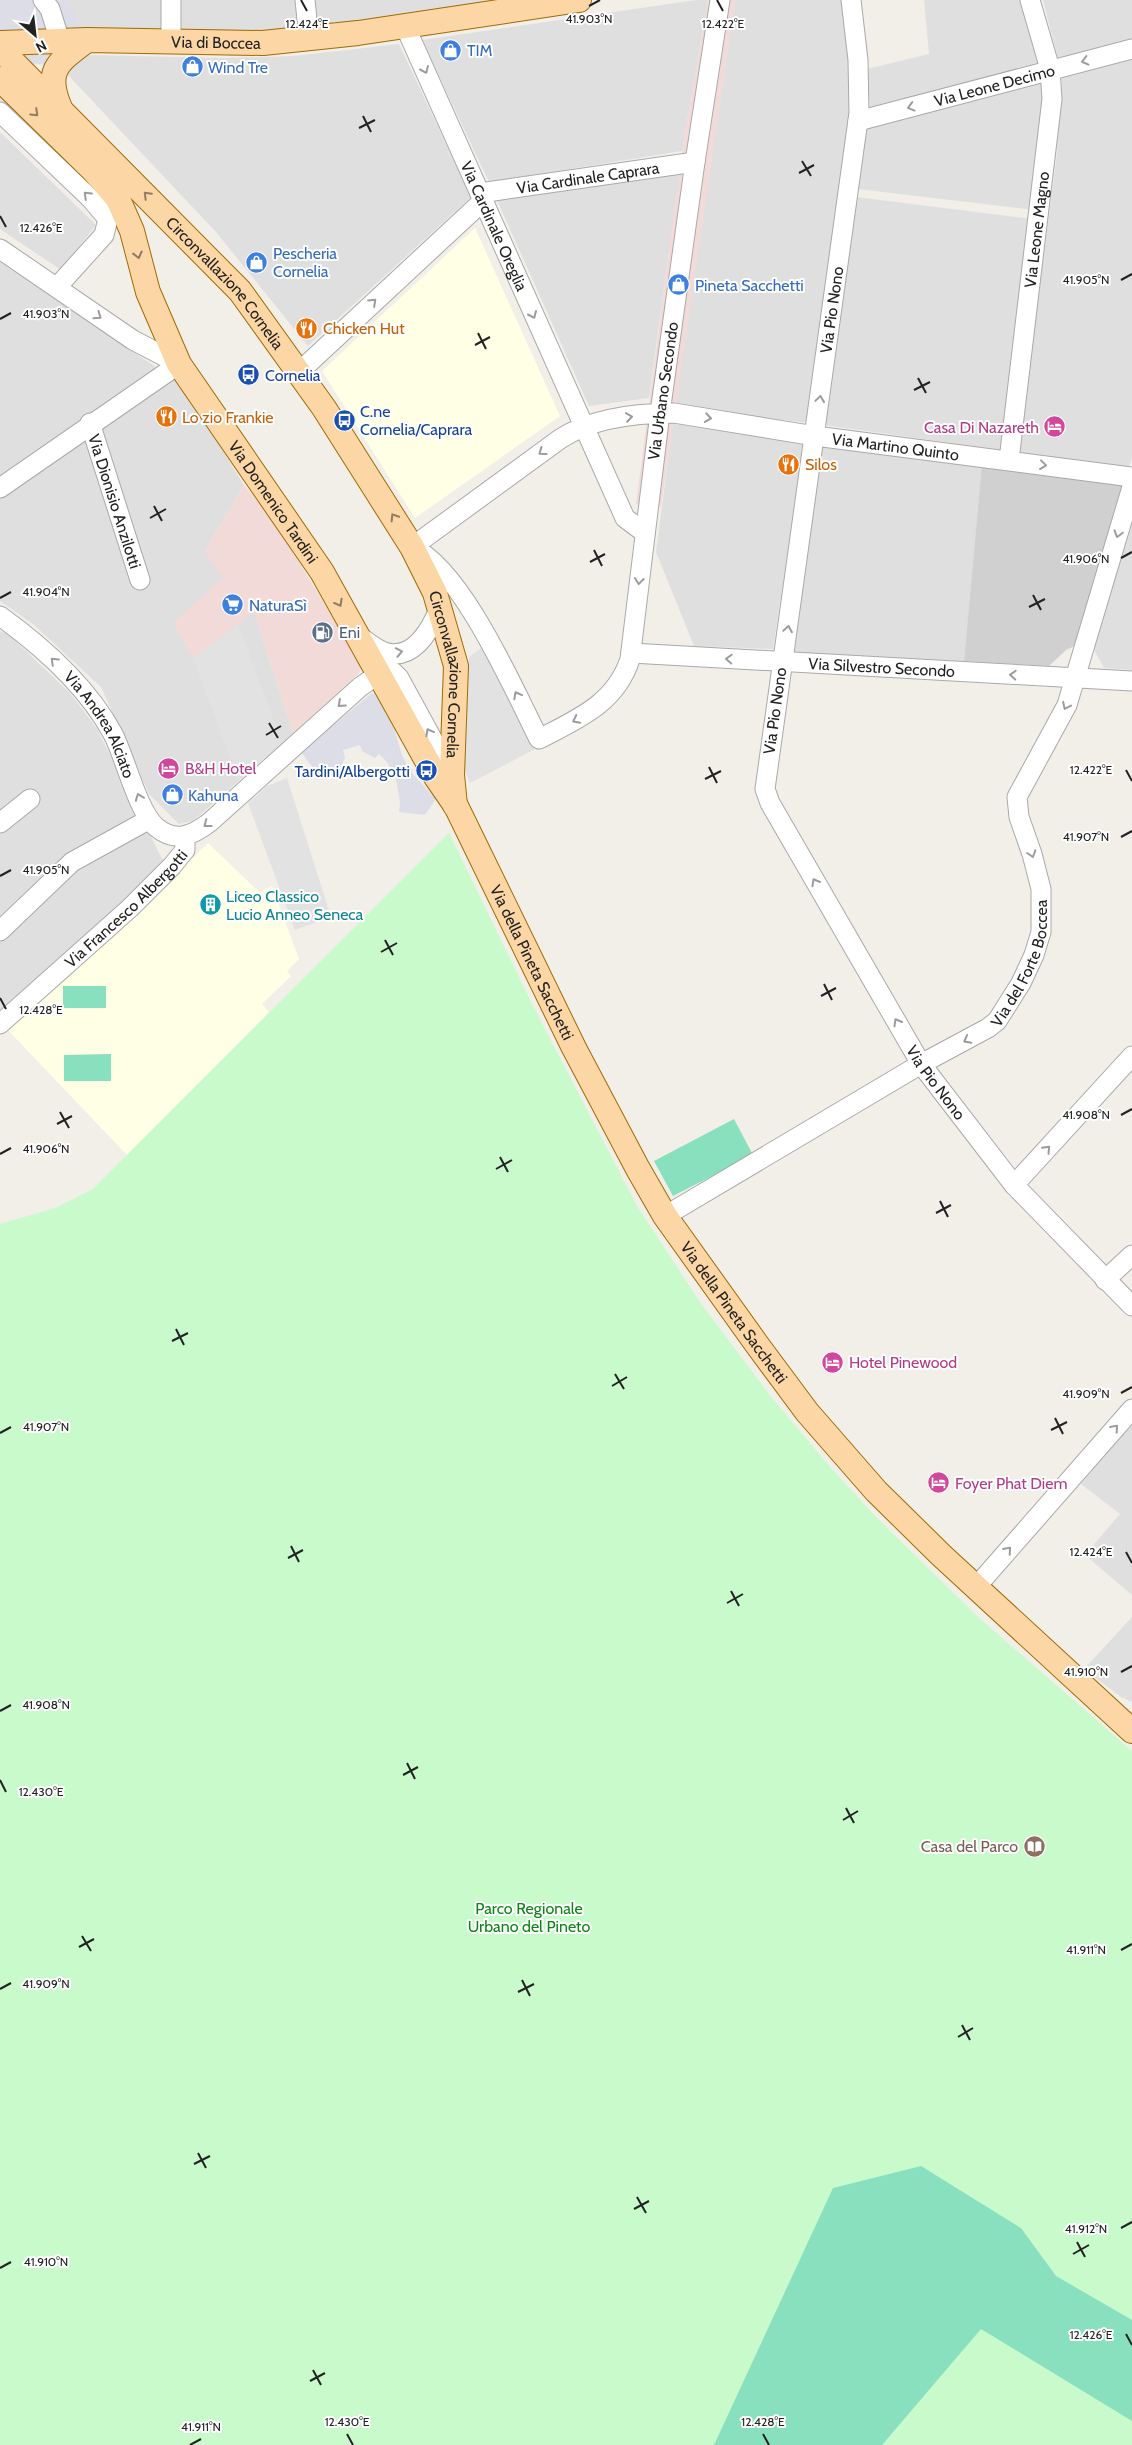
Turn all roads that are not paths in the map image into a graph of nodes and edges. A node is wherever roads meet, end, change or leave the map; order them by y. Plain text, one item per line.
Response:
1 (42, 0) edge
2 (171, 0) edge
3 (305, 0) edge
4 (579, 0) edge
5 (720, 0) edge
6 (851, 0) edge
7 (1030, 0) edge
8 (549, 2) edge
9 (405, 26) junction
10 (310, 39) junction
11 (87, 40) junction
12 (60, 41) junction
13 (0, 43) edge
14 (171, 43) junction
15 (0, 49) edge
16 (1132, 50) edge
17 (1050, 70) junction
18 (0, 79) edge
19 (60, 108) junction
20 (0, 112) edge
21 (858, 121) junction
22 (695, 162) junction
23 (482, 197) junction
24 (0, 249) edge
25 (57, 288) junction
26 (179, 364) junction
27 (299, 372) junction
28 (660, 413) junction
29 (90, 424) junction
30 (583, 426) junction
31 (815, 436) junction
32 (1008, 460) junction
33 (1132, 477) edge
34 (1132, 487) edge
35 (0, 488) edge
36 (645, 532) junction
37 (412, 547) junction
38 (140, 580) dead end
39 (440, 607) junction
40 (0, 616) edge
41 (357, 634) junction
42 (631, 653) junction
43 (783, 662) junction
44 (379, 673) junction
45 (1076, 680) junction
46 (1132, 681) edge
47 (540, 738) joint
48 (452, 775) junction
49 (30, 798) dead end
50 (456, 806) junction
51 (148, 820) junction
52 (0, 823) edge
53 (185, 837) junction
54 (1, 927) edge
55 (0, 1024) edge
56 (1132, 1056) edge
57 (921, 1064) junction
58 (1014, 1184) junction
59 (666, 1216) junction
60 (1132, 1255) edge
61 (1105, 1280) junction
62 (1132, 1306) edge
63 (1132, 1409) edge
64 (976, 1587) junction
65 (1132, 1731) edge

1 - 12 street
2 - 14 street
3 - 10 street
4 - 8 main road, Via di Boccea
5 - 22 street, Via Urbano Secondo
6 - 21 street, Via Pio Nono
7 - 17 street, Via Leone Magno
8 - 9 main road, Via di Boccea
9 - 10 main road, Via di Boccea
9 -> 23 street, Via Cardinale Oreglia
10 - 14 main road, Via di Boccea
11 - 12 main road, Via di Boccea
11 - 14 main road, Via di Boccea
11 - 19 main road
12 - 13 main road, Via di Boccea
15 - 19 main road, Circonvallazione Cornelia
16 -> 17 street, Via Leone Decimo
17 -> 21 street, Via Leone Decimo
17 - 32 street, Via Leone Magno
18 -> 26 main road
27 -> 19 main road, Circonvallazione Cornelia
25 -> 20 street
31 -> 21 street, Via Pio Nono
22 - 23 street, Via Cardinale Caprara
22 - 28 street, Via Urbano Secondo
27 -> 23 street
23 -> 30 street, Via Cardinale Oreglia
24 - 25 street, Via Domenico Tardini
25 -> 26 street, Via Domenico Tardini
26 - 29 street
26 -> 41 main road, Via Domenico Tardini
37 -> 27 main road, Circonvallazione Cornelia
30 -> 28 street, Via Martino Quinto
28 -> 31 street, Via Martino Quinto
28 - 36 street, Via Urbano Secondo
29 - 35 street
29 - 38 street, Via Dionisio Anzilotti
30 - 36 street, Via Cardinale Oreglia
30 -> 37 street, Via Martino Quinto
31 - 32 street, Via Martino Quinto
43 -> 31 street, Via Pio Nono
32 -> 33 street, Via Martino Quinto
34 -> 45 street, Via del Forte Boccea
36 -> 42 street, Via Urbano Secondo
37 - 39 main road, Circonvallazione Cornelia
47 -> 37 street, Circonvallazione Cornelia
41 -> 39 street
39 - 48 main road, Circonvallazione Cornelia
51 -> 40 street, Via Andrea Alciato
41 - 44 main road, Via Domenico Tardini
43 -> 42 street, Via Silvestro Secondo
42 -> 47 street, Via Urbano Secondo
45 -> 43 street, Via Silvestro Secondo
57 -> 43 street, Via Pio Nono
48 -> 44 street
44 - 50 main road, Via Domenico Tardini
44 -> 53 street, Via Francesco Albergotti
45 - 46 street, Via Silvestro Secondo
45 -> 57 street, Via del Forte Boccea
48 - 50 main road, Circonvallazione Cornelia
49 - 52 street
50 - 59 main road, Via della Pineta Sacchetti
51 - 53 street
51 - 54 street
53 - 55 street, Via Francesco Albergotti
58 -> 56 street
57 - 58 street, Via Pio Nono
57 - 59 street, Via del Forte Boccea
58 - 61 street, Via Pio Nono
59 - 64 main road, Via della Pineta Sacchetti
60 - 61 street
61 - 62 street, Via Pio Nono
64 -> 63 street
64 - 65 main road, Via della Pineta Sacchetti

